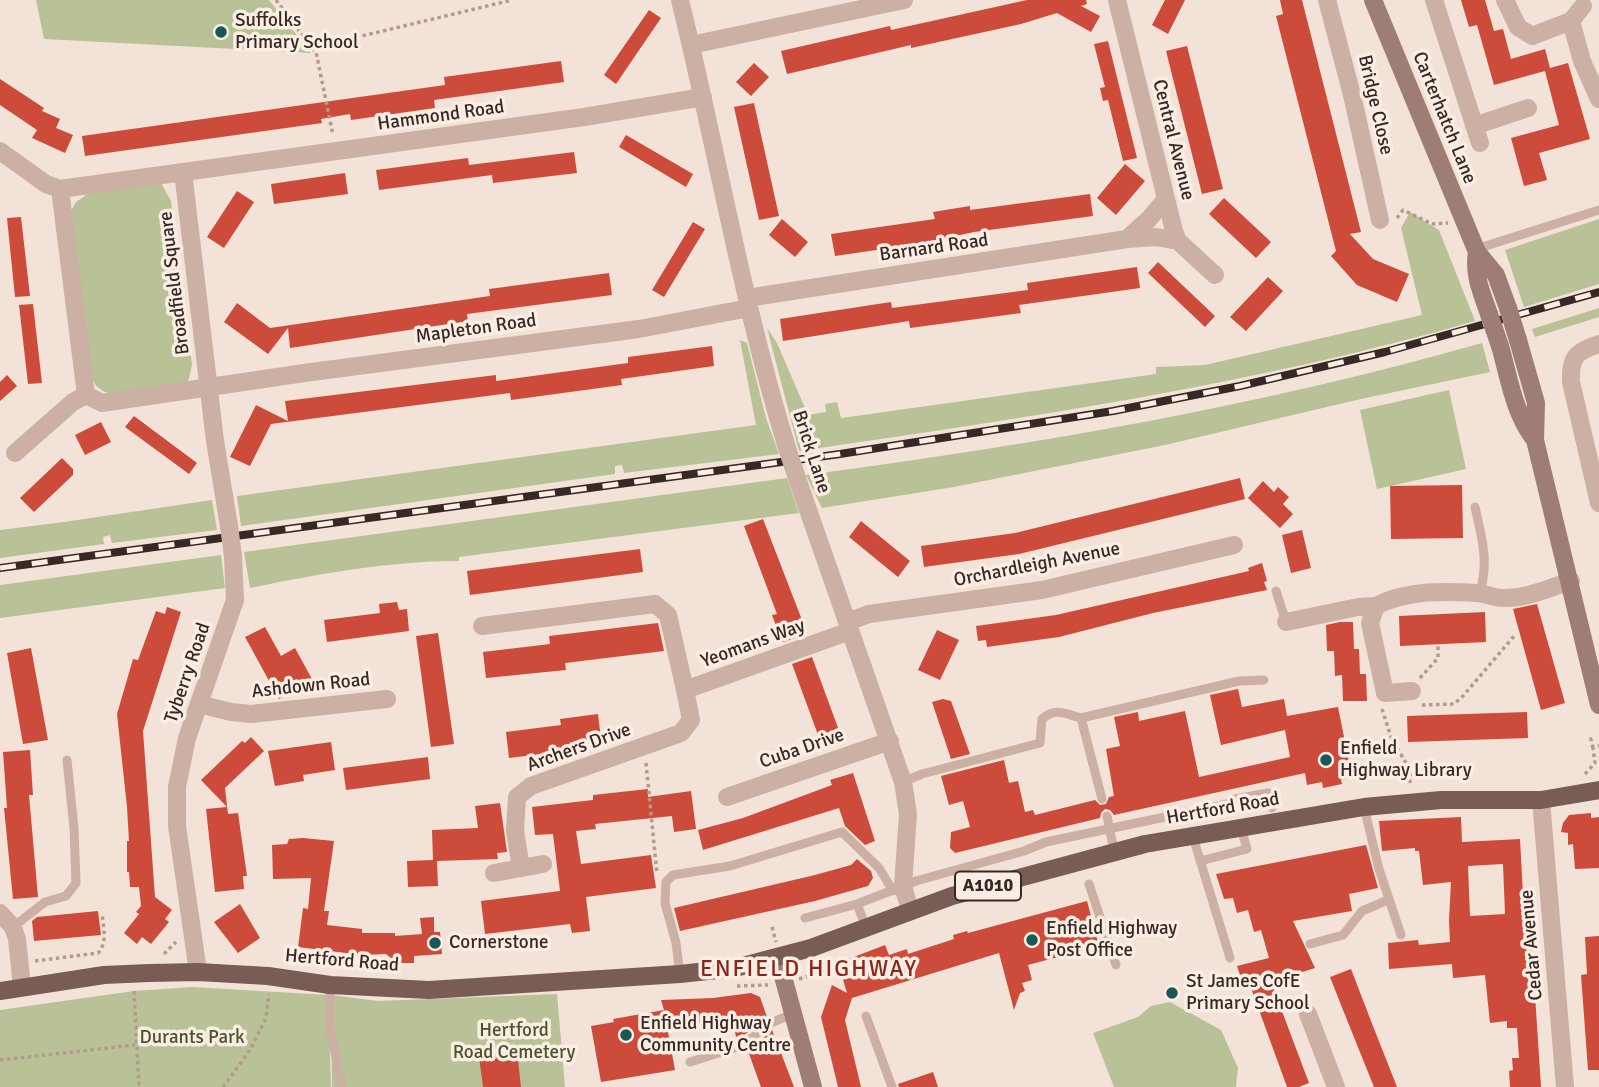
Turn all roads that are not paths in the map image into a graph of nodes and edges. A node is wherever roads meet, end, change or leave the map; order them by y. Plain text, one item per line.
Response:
1 (680, 0) edge
2 (904, 0) edge
3 (1117, 0) edge
4 (1327, 0) edge
5 (1373, 0) edge
6 (1434, 0) edge
7 (1505, 0) edge
8 (1583, 6) dead end
9 (1571, 22) junction
10 (691, 46) junction
11 (703, 97) junction
12 (1599, 99) edge
13 (1528, 108) dead end
14 (0, 151) edge
15 (183, 172) junction
16 (61, 189) junction
17 (1166, 199) junction
18 (1599, 210) edge
19 (1380, 220) road end
20 (1127, 239) junction
21 (1178, 240) junction
22 (1476, 250) junction
23 (1215, 275) dead end
24 (748, 303) junction
25 (1599, 344) edge
26 (208, 389) junction
27 (86, 395) junction
28 (1535, 440) junction
29 (15, 453) dead end
30 (1599, 501) edge
31 (1475, 507) dead end
32 (1234, 545) dead end
33 (1571, 581) junction
34 (1276, 591) dead end
35 (1480, 593) junction
36 (1376, 606) junction
37 (1286, 622) joint
38 (482, 626) dead end
39 (849, 626) junction
40 (1594, 665) edge
41 (1264, 680) dead end
42 (685, 690) junction
43 (1412, 691) road end
44 (387, 699) dead end
45 (199, 704) junction
46 (1599, 705) edge
47 (1081, 718) junction
48 (890, 741) junction
49 (67, 760) dead end
50 (903, 782) junction
51 (1599, 790) edge
52 (727, 797) dead end
53 (1102, 799) dead end
54 (1541, 800) junction
55 (1364, 807) junction
56 (1272, 808) dead end
57 (1107, 817) dead end
58 (1110, 827) junction
59 (1241, 828) junction
60 (1193, 837) junction
61 (1114, 851) junction
62 (1200, 861) junction
63 (543, 864) dead end
64 (521, 868) junction
65 (494, 873) dead end
66 (1089, 884) dead end
67 (898, 888) junction
68 (1388, 900) junction
69 (857, 904) junction
70 (910, 910) junction
71 (0, 913) edge
72 (805, 918) dead end
73 (13, 927) junction
74 (866, 927) junction
75 (1401, 934) dead end
76 (1310, 944) dead end
77 (777, 950) junction
78 (1230, 958) dead end
79 (1116, 965) dead end
80 (198, 972) junction
81 (680, 974) junction
82 (330, 985) junction
83 (22, 986) junction
84 (0, 991) edge
85 (793, 1014) junction
86 (1308, 1014) dead end
87 (866, 1016) dead end
88 (690, 1062) dead end
89 (342, 1087) edge
90 (813, 1087) edge
91 (892, 1087) edge
92 (1336, 1087) edge
93 (1565, 1087) edge

1 - 10 street, Brick Lane
2 - 10 street
3 - 17 street, Central Avenue
4 - 19 street, Bridge Close
5 - 22 street, Carterhatch Lane
6 - 13 street, Carterhatch Lane
7 - 9 street
8 - 9 street
9 - 12 street
10 - 11 street, Brick Lane
11 - 15 street, Hammond Road
11 - 24 street, Brick Lane
14 - 16 street
15 - 16 street
15 - 26 street, Broadfield Square
16 - 27 street
17 - 20 street
17 - 21 street, Central Avenue
18 - 22 lane
20 - 21 street, Barnard Road
20 - 24 street, Barnard Road
21 - 23 street
22 - 28 street, Carterhatch Lane, bridge
22 - 28 street, Carterhatch Lane, bridge
24 - 26 street, Mapleton Road
24 - 39 street, Brick Lane, bridge
25 - 30 street
26 - 27 street
26 - 45 street, Tyberry Road, bridge
27 - 29 street
28 - 33 street, Carterhatch Lane
31 - 35 lane
32 - 39 street, Orchardleigh Avenue
33 - 35 street
33 - 40 street, Carterhatch Lane
34 - 37 lane
35 - 36 street
36 - 37 street
36 - 43 street
38 - 42 street, Yeomans Way
39 - 42 street, Yeomans Way
39 - 48 street, Brick Lane
40 - 46 street, Carterhatch Lane
41 - 47 lane
42 - 64 street, Archers Drive
44 - 45 street, Ashdown Road
45 - 80 street, Tyberry Road
47 - 50 lane
47 - 53 lane
48 - 50 street, Brick Lane
48 - 52 street, Cuba Drive
49 - 73 lane
50 - 67 street, Brick Lane
51 - 54 main road, Hertford Road / A1010
54 - 55 main road, Hertford Road / A1010
54 - 93 street, Cedar Avenue
55 - 59 main road, Hertford Road / A1010
55 - 68 lane
56 - 58 lane, Hertford Road
57 - 58 lane
58 - 61 lane
58 - 67 lane, Hertford Road
59 - 60 main road, Hertford Road / A1010
59 - 62 lane
60 - 61 main road, Hertford Road / A1010
60 - 62 lane
61 - 70 main road, Hertford Road / A1010
62 - 78 lane
63 - 64 street
64 - 65 street
66 - 79 lane
67 - 69 lane, Hertford Road
67 - 70 street, Brick Lane
67 - 81 lane
68 - 75 lane
68 - 76 lane
69 - 72 lane, Hertford Road
69 - 74 lane
70 - 74 main road, Hertford Road / A1010
71 - 73 street
73 - 83 street
74 - 77 main road, Hertford Road / A1010
77 - 81 main road, Hertford Road / A1010
77 - 85 street
80 - 82 main road, Hertford Road / A1010
80 - 83 main road, Hertford Road / A1010
81 - 82 main road, Hertford Road / A1010
82 - 89 lane
83 - 84 main road, Hertford Road / A1010
85 - 88 lane
85 - 90 street
86 - 92 street
87 - 91 lane

